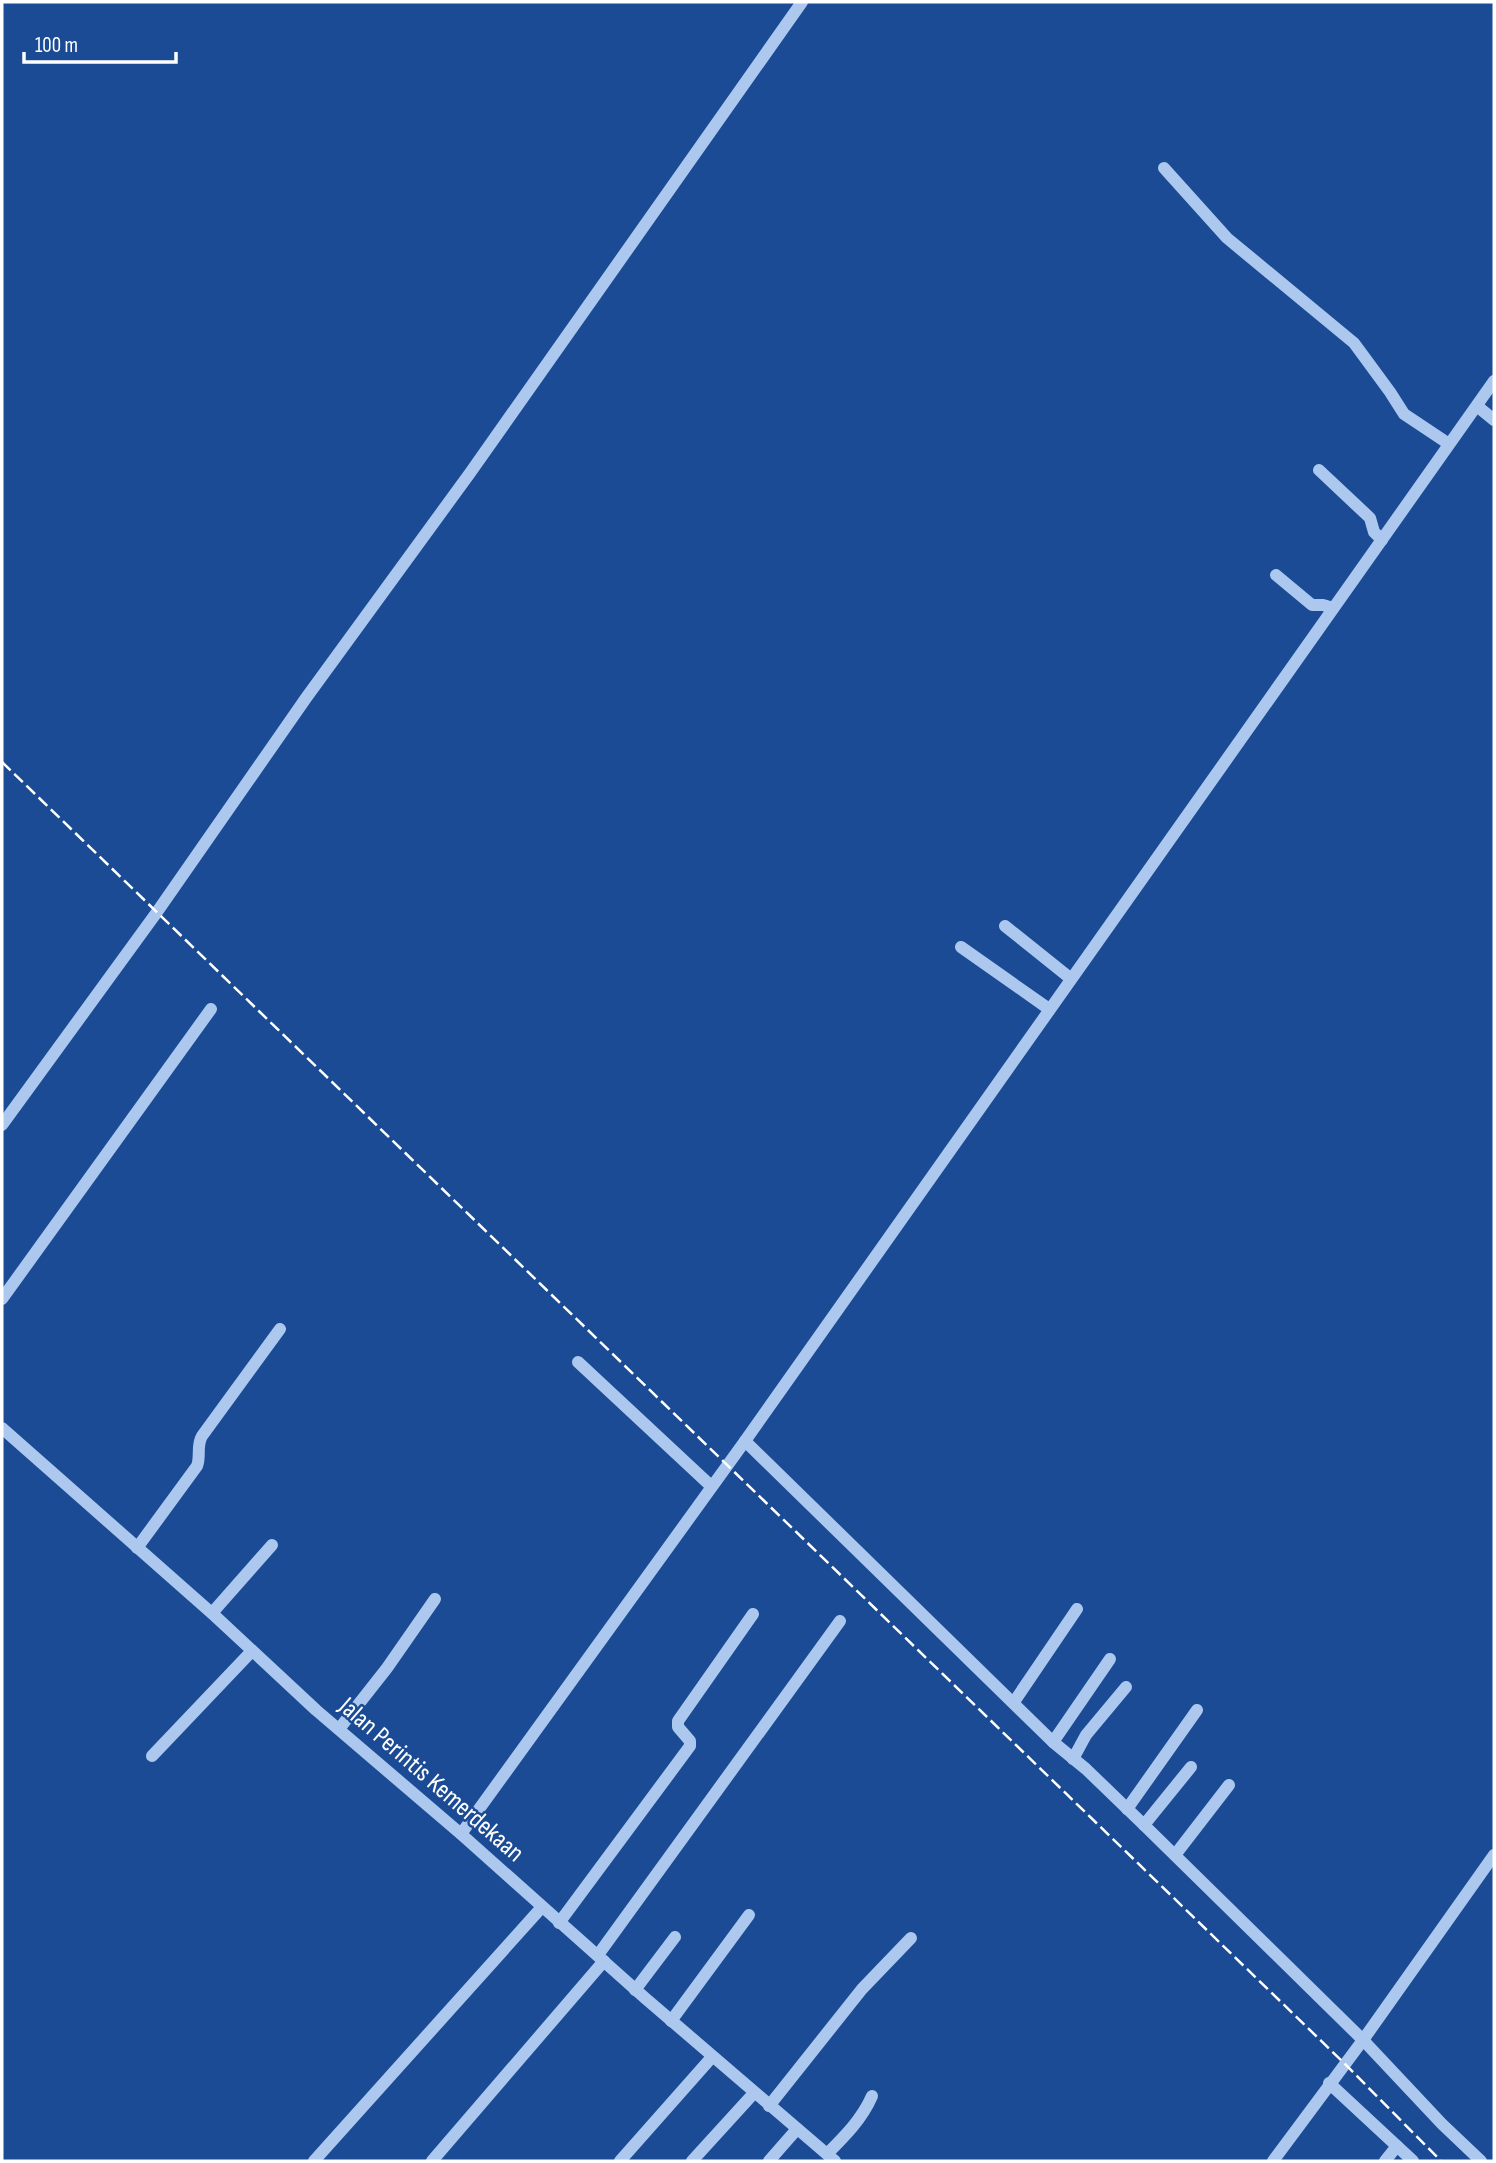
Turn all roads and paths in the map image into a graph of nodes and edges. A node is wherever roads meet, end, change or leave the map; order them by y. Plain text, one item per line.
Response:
1 (802, 2) edge
2 (1164, 168) dead end
3 (1494, 381) edge
4 (1477, 405) junction
5 (1494, 420) edge
6 (1449, 444) junction
7 (1319, 470) dead end
8 (1381, 540) junction
9 (1276, 575) dead end
10 (1333, 608) junction
11 (1005, 926) dead end
12 (961, 947) dead end
13 (1070, 978) junction
14 (211, 1009) dead end
15 (1049, 1009) junction
16 (2, 1125) edge
17 (2, 1299) edge
18 (281, 1329) dead end
19 (578, 1362) dead end
20 (2, 1428) edge
21 (745, 1441) junction
22 (711, 1486) junction
23 (271, 1545) dead end
24 (136, 1548) junction
25 (435, 1599) dead end
26 (1077, 1609) dead end
27 (212, 1614) junction
28 (753, 1614) dead end
29 (840, 1621) dead end
30 (252, 1651) junction
31 (1110, 1659) dead end
32 (1126, 1687) dead end
33 (1013, 1702) junction
34 (1197, 1710) dead end
35 (339, 1729) junction
36 (1053, 1742) junction
37 (152, 1756) dead end
38 (1073, 1759) junction
39 (1191, 1767) dead end
40 (1229, 1785) dead end
41 (1127, 1809) junction
42 (1144, 1825) junction
43 (461, 1834) junction
44 (1175, 1855) junction
45 (1492, 1863) edge
46 (542, 1907) junction
47 (749, 1914) dead end
48 (559, 1923) junction
49 (675, 1937) dead end
50 (911, 1938) dead end
51 (601, 1958) junction
52 (635, 1990) junction
53 (671, 2021) junction
54 (1363, 2040) junction
55 (712, 2057) junction
56 (1329, 2083) junction
57 (754, 2093) junction
58 (872, 2096) dead end
59 (769, 2106) junction
60 (797, 2129) junction
61 (1397, 2146) junction
62 (831, 2158) edge
63 (314, 2161) edge
64 (432, 2161) edge
65 (620, 2161) edge
66 (692, 2161) edge
67 (769, 2161) edge
68 (1273, 2161) edge
69 (1385, 2161) edge
70 (1413, 2161) edge
71 (1481, 2161) edge

1 - 16 street
2 - 6 street
3 - 4 street
4 - 5 street
4 - 6 street
6 - 8 street
7 - 8 street
8 - 10 street
9 - 10 street
10 - 13 street
11 - 13 street
12 - 15 street
13 - 15 street
14 - 17 street
15 - 21 street
18 - 24 street
19 - 22 street
20 - 24 street, Jalan Perintis Kemerdekaan
21 - 22 street
21 - 33 street
22 - 43 street
23 - 27 street
24 - 27 street, Jalan Perintis Kemerdekaan
25 - 35 street
26 - 33 street
27 - 30 street, Jalan Perintis Kemerdekaan
28 - 48 street
29 - 51 street
30 - 35 street, Jalan Perintis Kemerdekaan
30 - 37 street
31 - 36 street
32 - 38 street
33 - 36 street
34 - 41 street
35 - 43 street, Jalan Perintis Kemerdekaan
36 - 38 street
38 - 41 street
39 - 42 street
40 - 44 street
41 - 42 street
42 - 44 street
43 - 46 street, Jalan Perintis Kemerdekaan
44 - 54 street
45 - 54 street
46 - 48 street, Jalan Perintis Kemerdekaan
46 - 63 street
47 - 53 street
48 - 51 street, Jalan Perintis Kemerdekaan
49 - 52 street
50 - 59 street
51 - 52 street, Jalan Perintis Kemerdekaan
51 - 64 street
52 - 53 street, Jalan Perintis Kemerdekaan
53 - 55 street, Jalan Perintis Kemerdekaan
54 - 56 street
54 - 71 street
55 - 57 street, Jalan Perintis Kemerdekaan
55 - 65 street
56 - 61 street
56 - 68 street
57 - 59 street, Jalan Perintis Kemerdekaan
57 - 66 street
58 - 62 street
59 - 60 street, Jalan Perintis Kemerdekaan
60 - 62 street, Jalan Perintis Kemerdekaan
60 - 67 street
61 - 69 street
61 - 70 street

